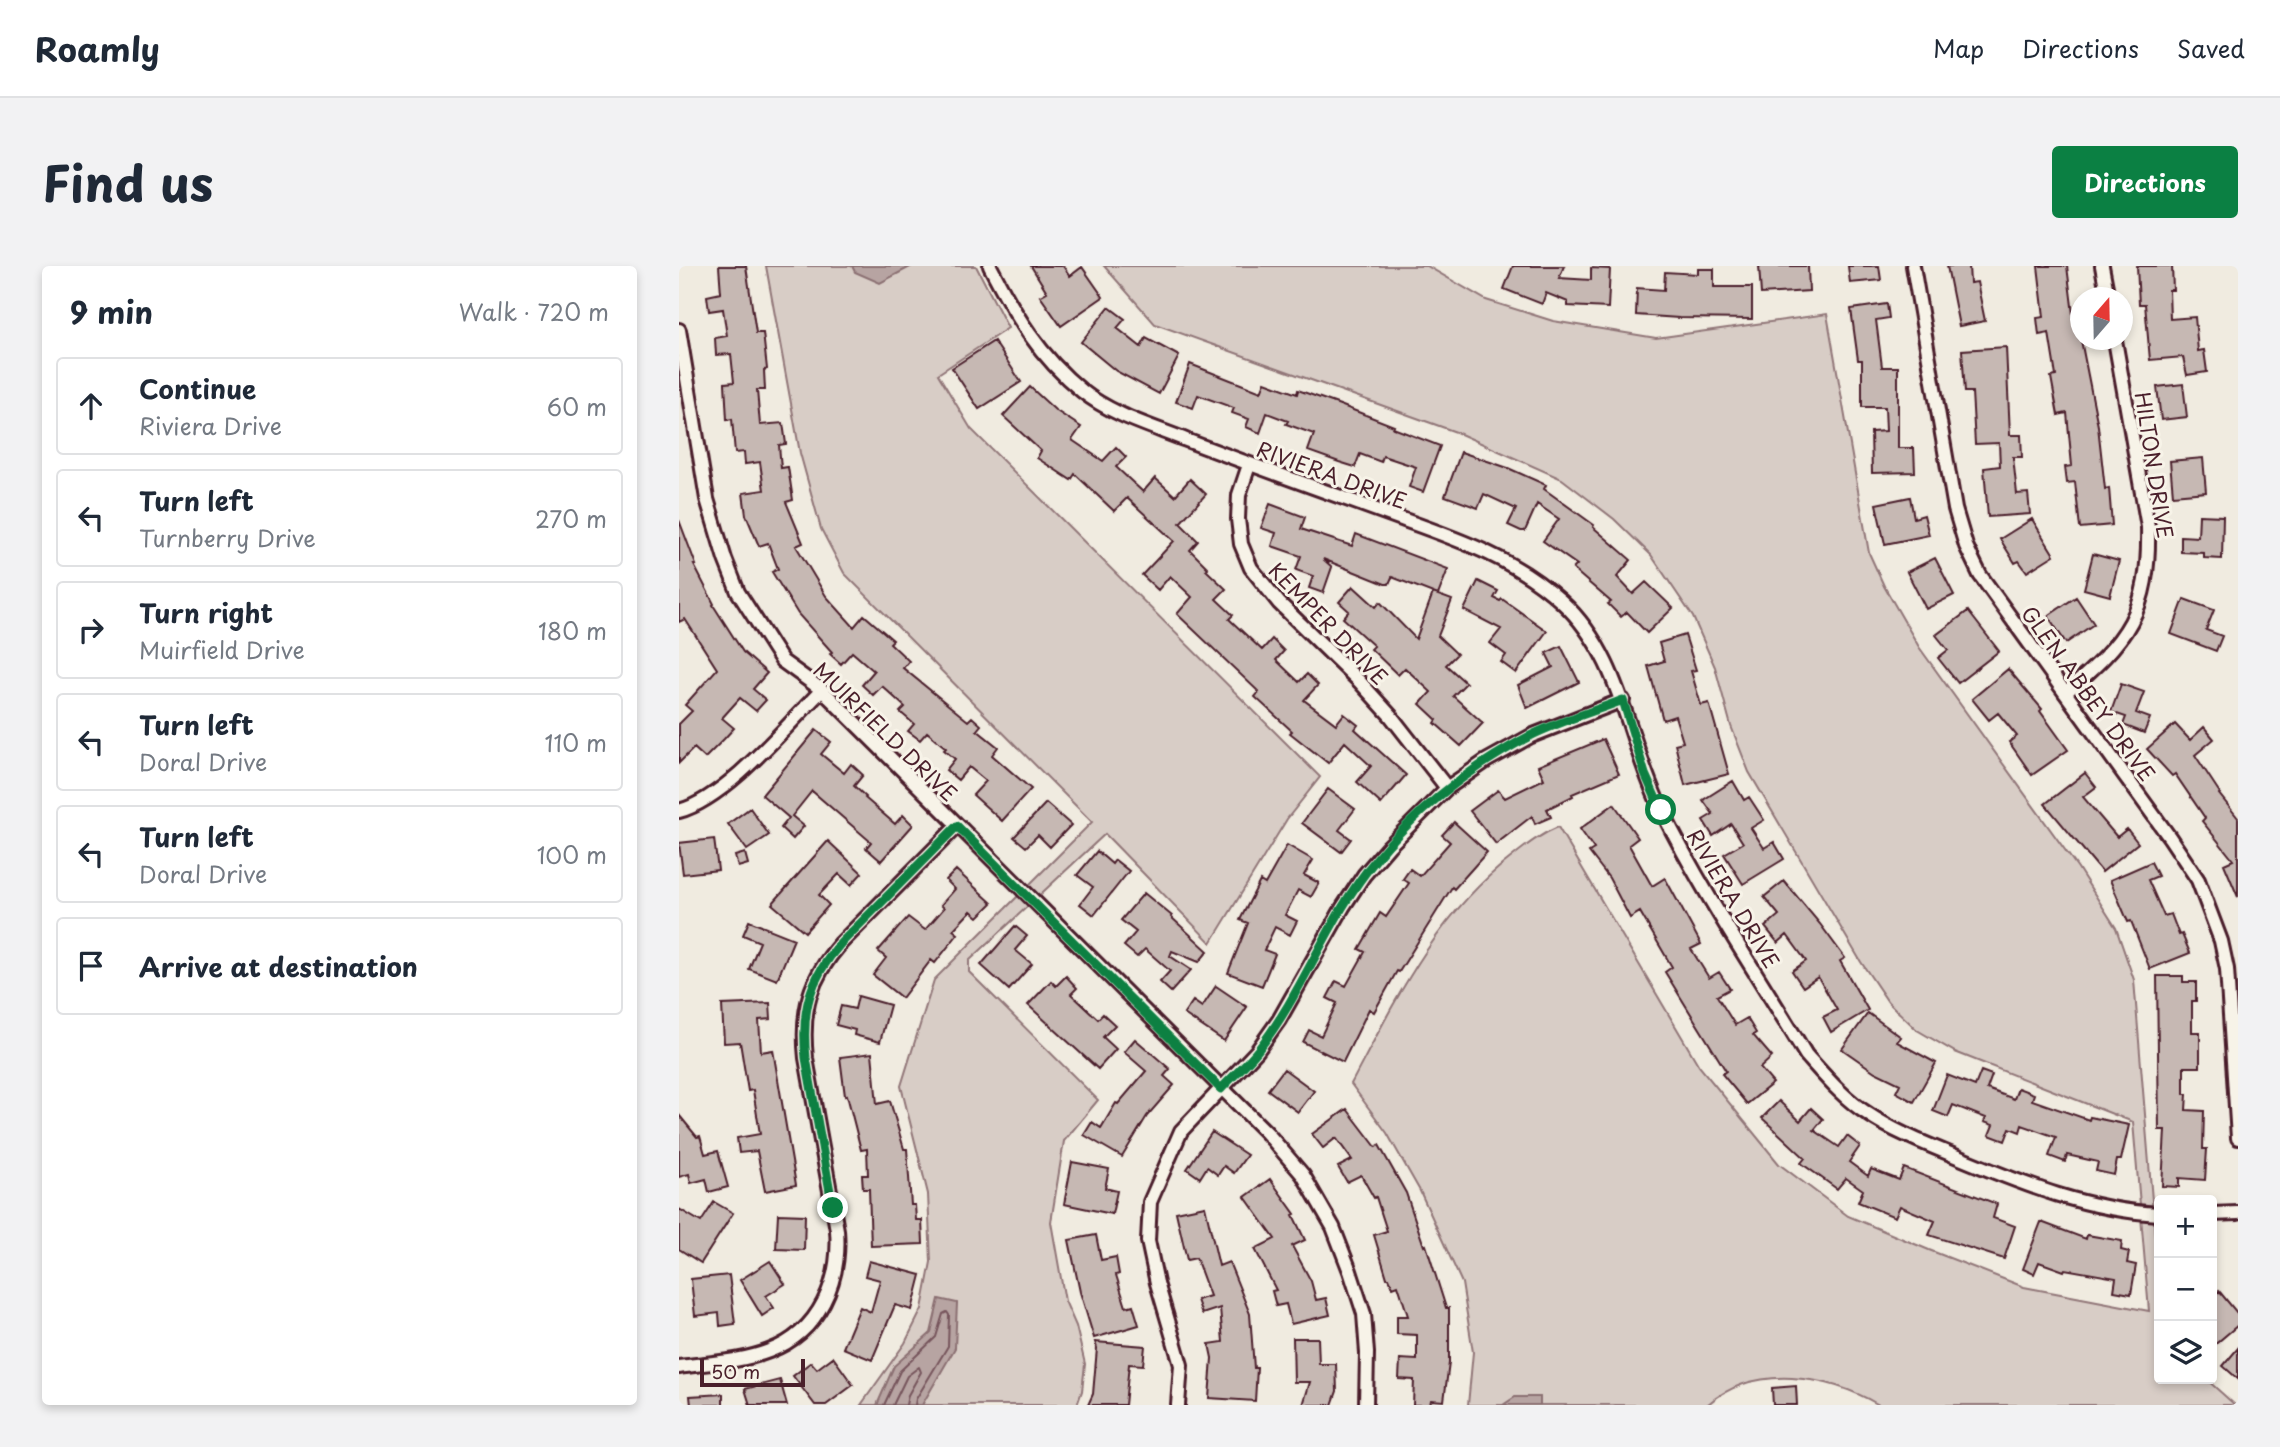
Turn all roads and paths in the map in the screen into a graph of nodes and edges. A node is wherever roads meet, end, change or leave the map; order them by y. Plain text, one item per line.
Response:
1 (990, 266) edge
2 (1913, 266) edge
3 (2102, 266) edge
4 (2106, 287) edge
5 (679, 330) edge
6 (2117, 350) edge
7 (1249, 465) junction
8 (822, 690) junction
9 (2065, 693) junction
10 (1623, 700) junction
11 (1447, 788) junction
12 (679, 811) edge
13 (957, 826) junction
14 (1221, 1089) junction
15 (2238, 1138) edge
16 (2238, 1213) edge
17 (2154, 1214) edge
18 (2217, 1214) edge
19 (679, 1367) edge
20 (1178, 1405) edge
21 (1366, 1405) edge

1 - 7 street, RIVIERA DRIVE
2 - 9 street, GLEN ABBEY DRIVE
3 - 4 street
5 - 8 street, MUIRFIELD DRIVE
6 - 9 street, HILTON DRIVE
7 - 10 street, RIVIERA DRIVE
7 - 11 street, KEMPER DRIVE
8 - 12 street
8 - 13 street, MUIRFIELD DRIVE
9 - 15 street, GLEN ABBEY DRIVE
10 - 11 street
10 - 17 street, RIVIERA DRIVE
11 - 14 street
13 - 14 street, MUIRFIELD DRIVE
13 - 19 street
14 - 20 street
14 - 21 street, MUIRFIELD DRIVE
16 - 18 street

